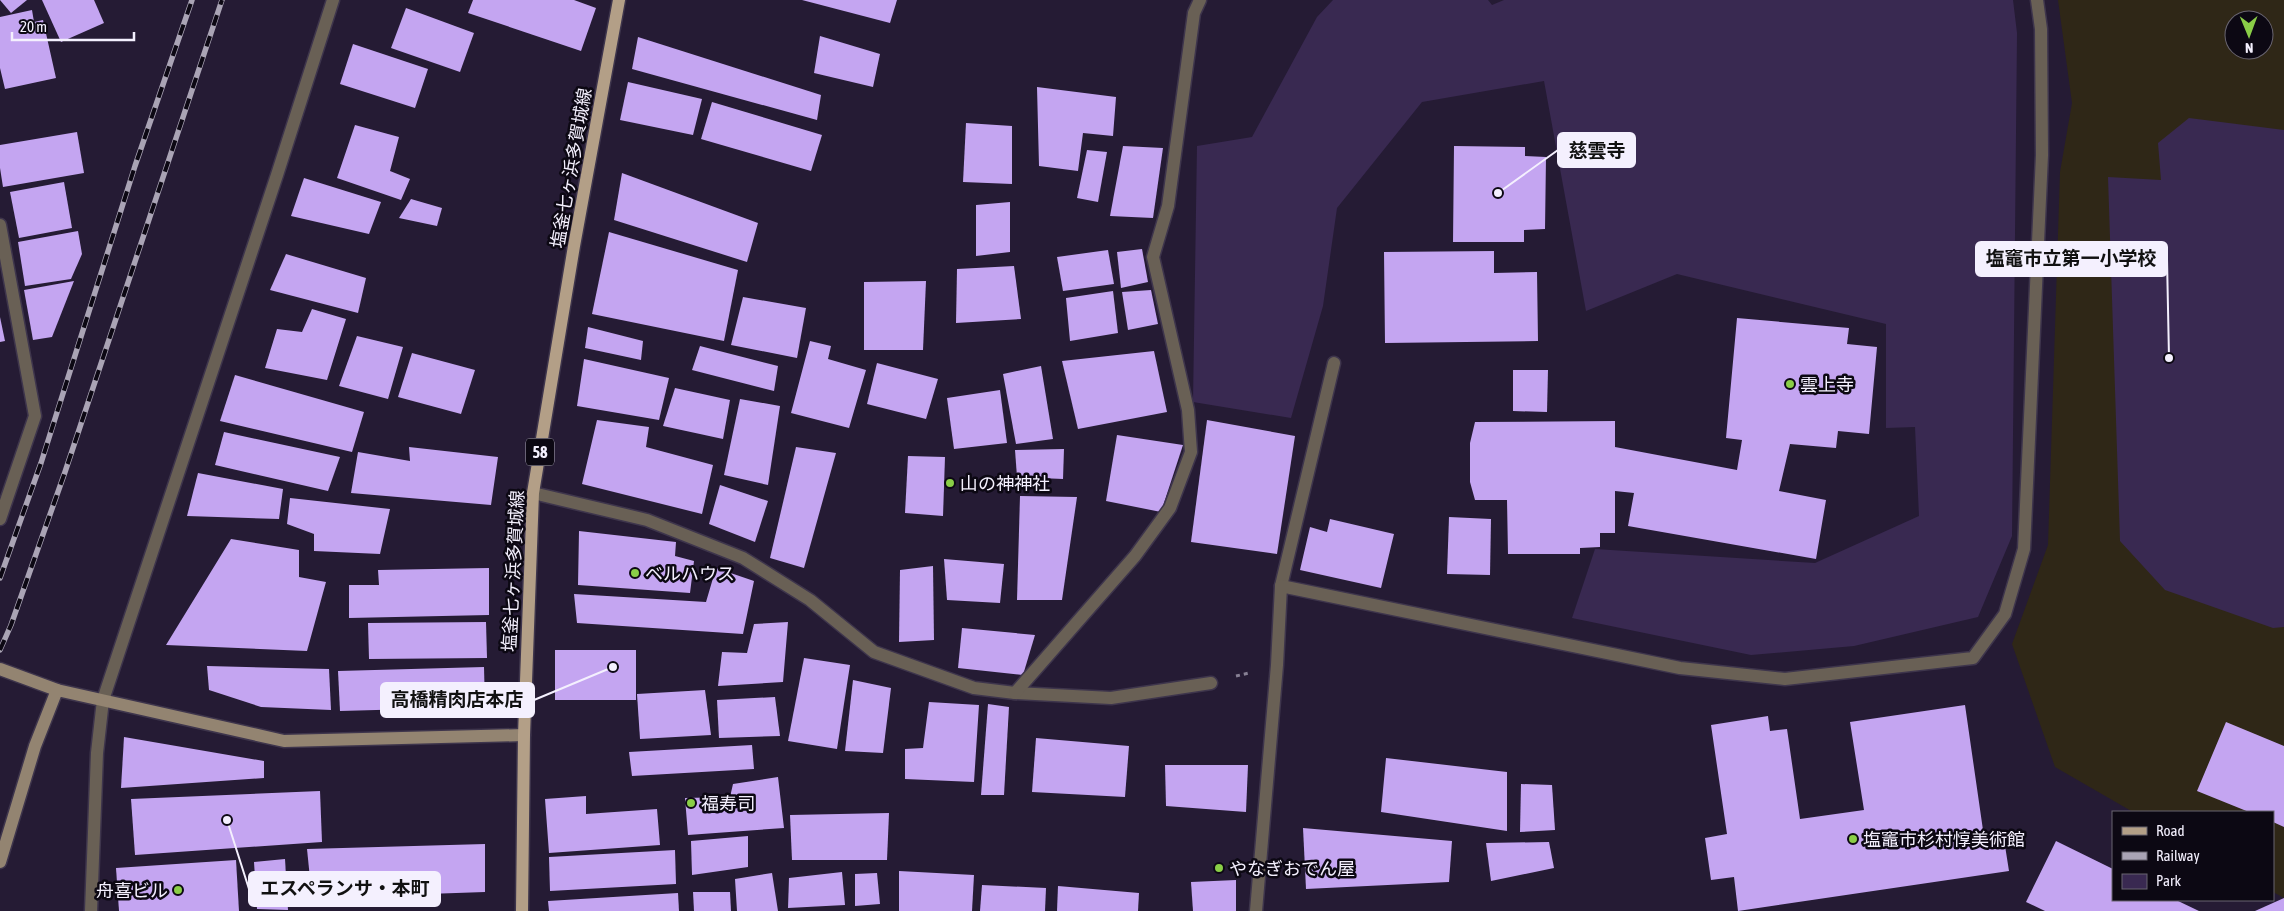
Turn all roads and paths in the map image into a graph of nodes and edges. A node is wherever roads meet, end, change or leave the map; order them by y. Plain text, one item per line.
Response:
1 (333, 0) edge
2 (619, 0) edge
3 (1200, 0) edge
4 (2037, 0) edge
5 (0, 225) edge
6 (1334, 363) dead end
7 (533, 493) junction
8 (0, 519) edge
9 (1281, 586) junction
10 (0, 669) edge
11 (1211, 683) dead end
12 (57, 690) junction
13 (1015, 693) junction
14 (103, 700) junction
15 (524, 735) junction
16 (0, 862) edge
17 (91, 911) edge
18 (522, 911) edge
19 (1256, 911) edge

1 - 14 street
2 - 7 main road, 塩釜七ヶ浜多賀城線 / 58
3 - 13 street
4 - 9 street
5 - 8 street
6 - 9 street
7 - 13 street
7 - 15 main road, 塩釜七ヶ浜多賀城線 / 58
9 - 19 street
10 - 12 street
11 - 13 street
12 - 14 street
12 - 16 street
14 - 15 street
14 - 17 street
15 - 18 main road, 塩釜七ヶ浜多賀城線 / 58

